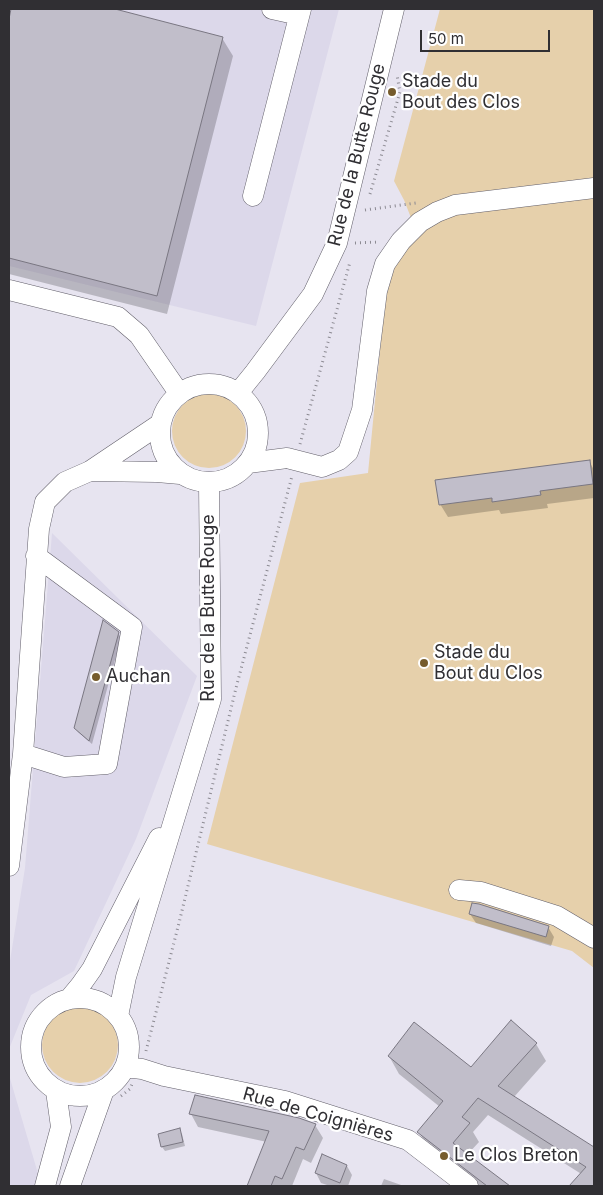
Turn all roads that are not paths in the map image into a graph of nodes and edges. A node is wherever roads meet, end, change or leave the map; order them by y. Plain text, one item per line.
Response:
1 (272, 9) edge
2 (394, 9) edge
3 (300, 12) edge
4 (594, 188) edge
5 (253, 196) dead end
6 (9, 290) edge
7 (179, 393) junction
8 (238, 393) junction
9 (160, 424) junction
10 (258, 425) junction
11 (290, 458) junction
12 (248, 463) junction
13 (90, 471) junction
14 (180, 474) junction
15 (209, 483) junction
16 (36, 556) junction
17 (22, 754) junction
18 (184, 789) junction
19 (9, 866) edge
20 (459, 890) dead end
21 (594, 938) edge
22 (70, 998) junction
23 (118, 1016) junction
24 (134, 1068) junction
25 (104, 1090) junction
26 (56, 1091) junction
27 (72, 1184) edge
28 (45, 1186) edge
29 (468, 1186) edge

1 - 3 street
2 - 8 street, Rue de la Butte Rouge
3 - 5 street
4 - 11 street
6 - 7 street
7 - 8 street
7 - 9 street
8 - 10 street
9 - 13 street
9 - 14 street
10 - 11 street
10 - 12 street
11 - 12 street
12 - 15 street
13 - 14 street
13 - 16 street
14 - 15 street
15 - 18 street, Rue de la Butte Rouge
16 - 17 street
16 - 17 street
17 - 19 street
18 - 22 street, Rue de la Butte Rouge
18 - 23 street, Rue de la Butte Rouge
20 - 21 street
22 - 23 street
22 - 26 street
23 - 24 street
24 - 25 street
24 - 29 street, Rue de Coignières
25 - 26 street
25 - 27 street
26 - 28 street

